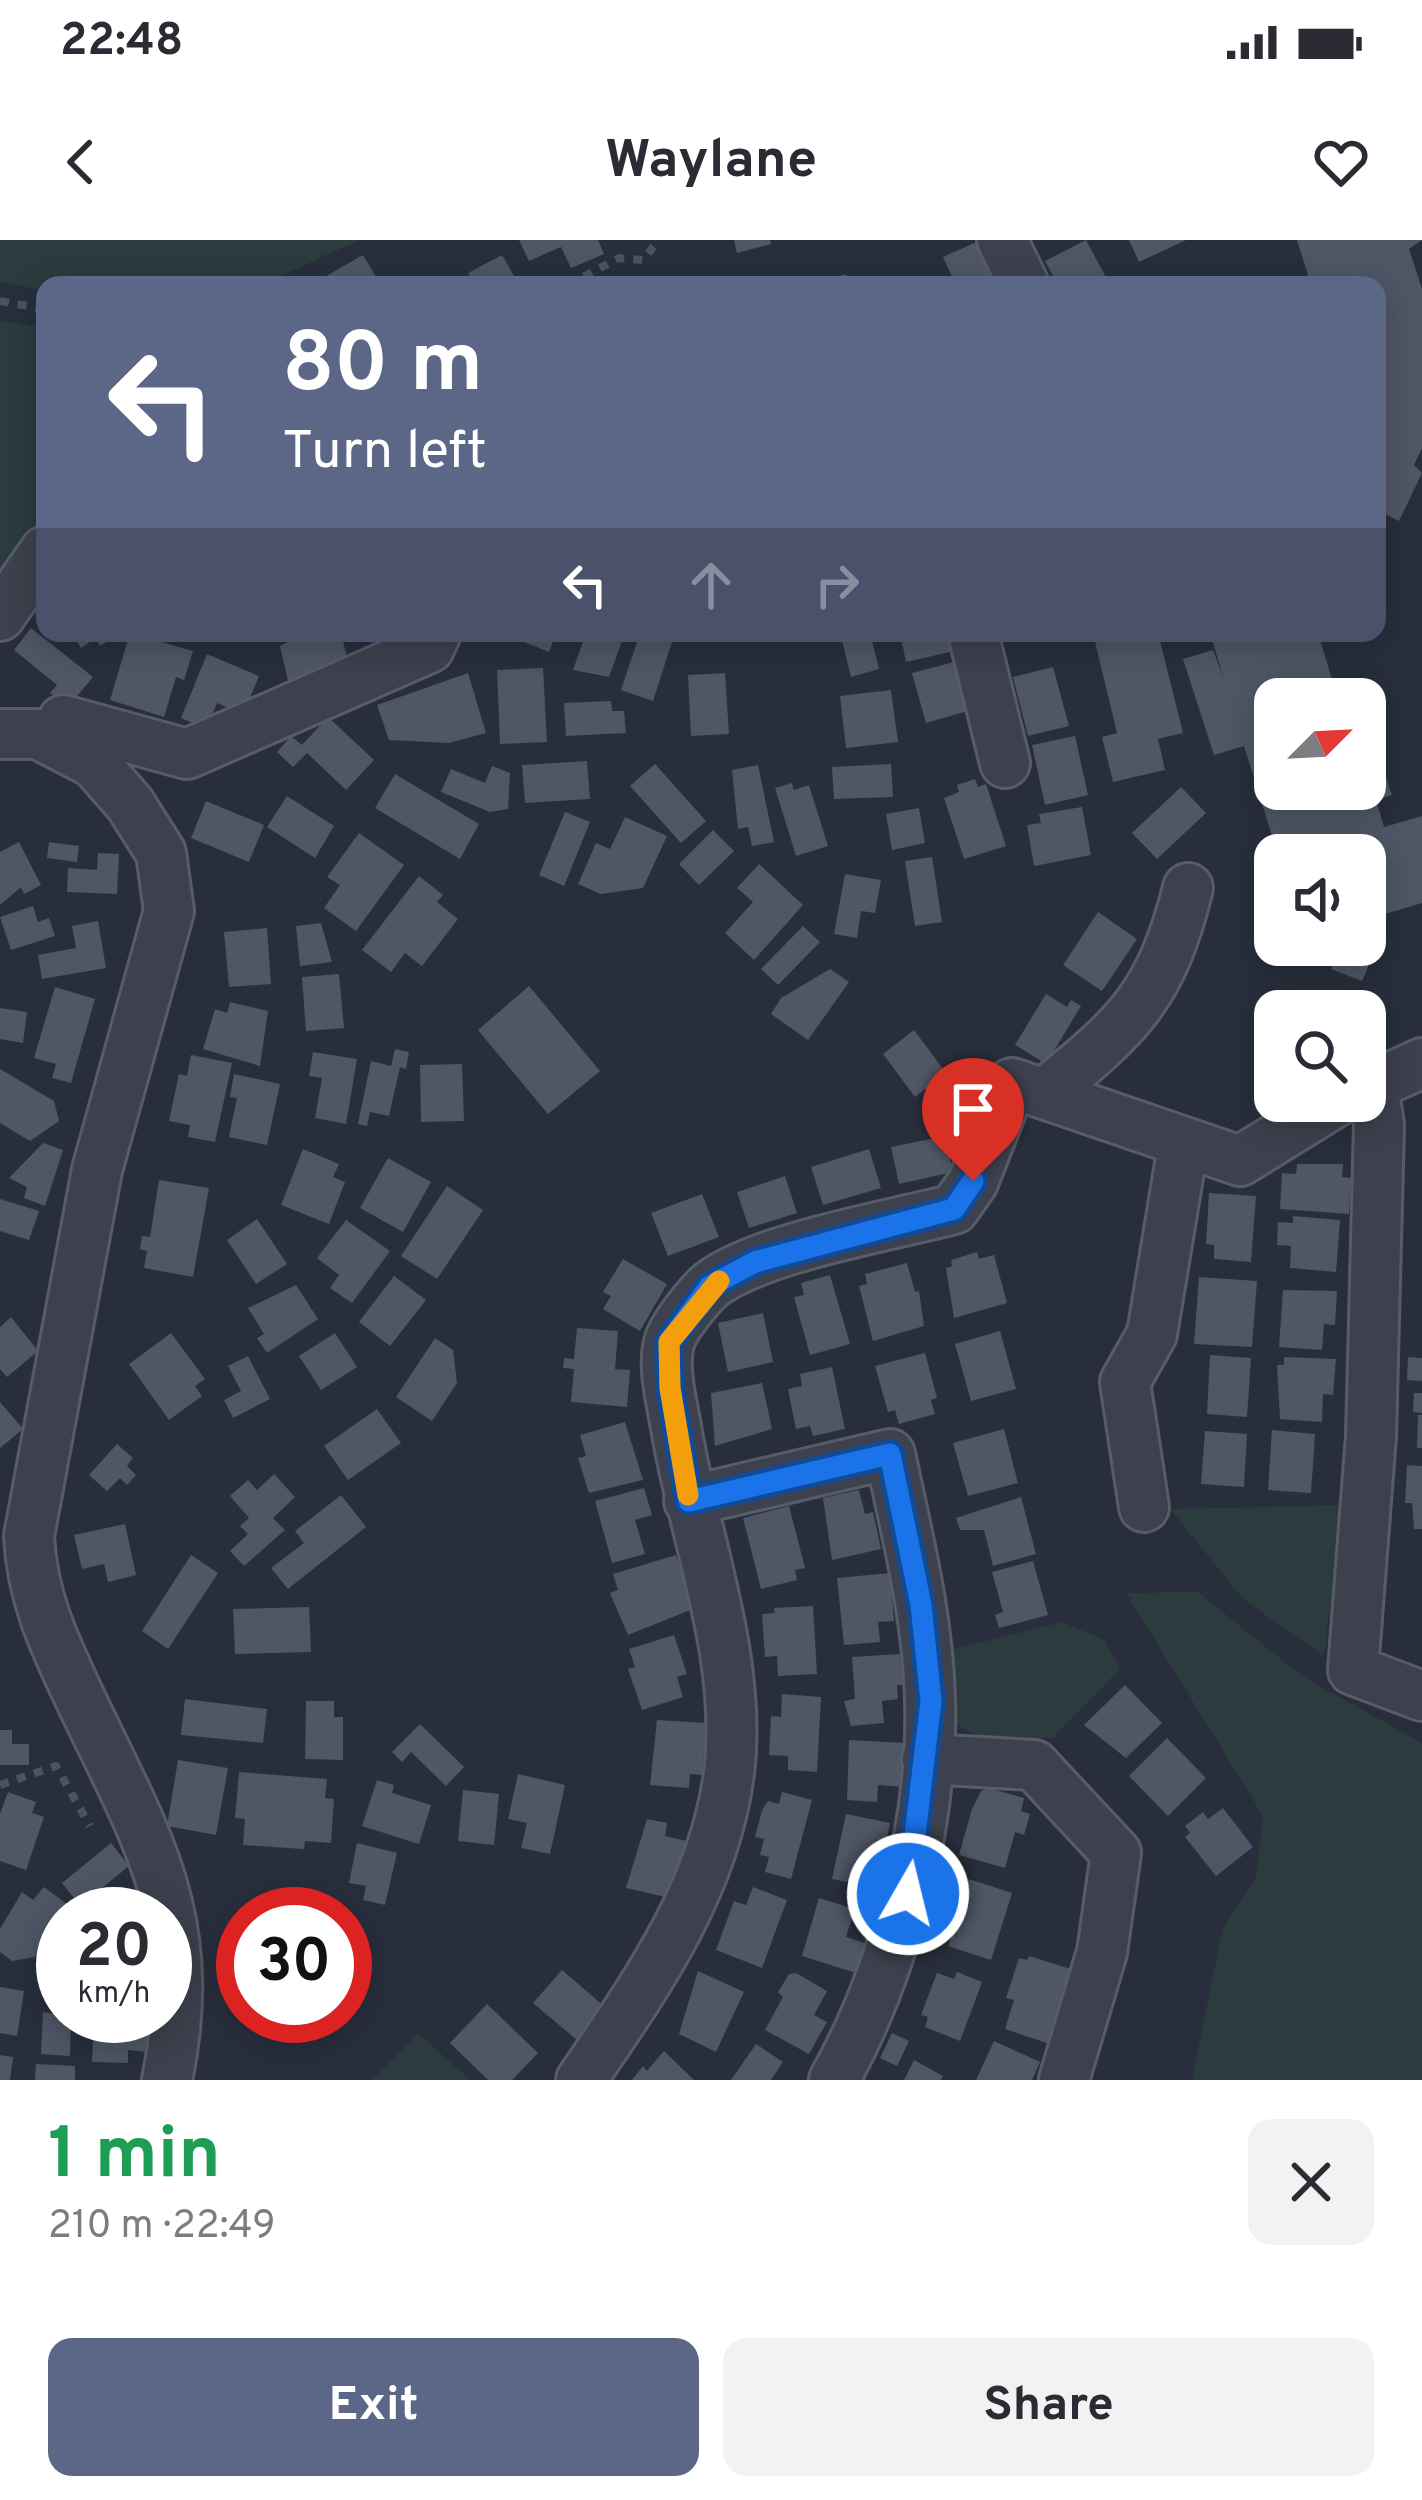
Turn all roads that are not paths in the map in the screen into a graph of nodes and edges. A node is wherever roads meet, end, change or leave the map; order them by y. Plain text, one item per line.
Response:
1 (1002, 240) edge
2 (1020, 276) edge
3 (36, 564) edge
4 (0, 616) edge
5 (432, 642) edge
6 (975, 642) edge
7 (63, 720) dead end
8 (0, 734) edge
9 (1004, 763) dead end
10 (1188, 888) dead end
11 (1422, 1063) edge
12 (1386, 1079) edge
13 (1045, 1093) junction
14 (1307, 1122) edge
15 (1377, 1122) edge
16 (1184, 1146) junction
17 (689, 1501) junction
18 (1144, 1507) dead end
19 (1422, 1696) edge
20 (927, 1759) junction
21 (167, 2080) edge
22 (580, 2080) edge
23 (833, 2080) edge
24 (1064, 2080) edge

1 - 2 street
3 - 4 street
5 - 7 street
6 - 9 street
8 - 21 street
10 - 13 street
11 - 12 street
13 - 16 street
13 - 17 street
14 - 16 street
15 - 19 street
16 - 18 street
17 - 20 street
17 - 22 street
20 - 23 street
20 - 24 street

